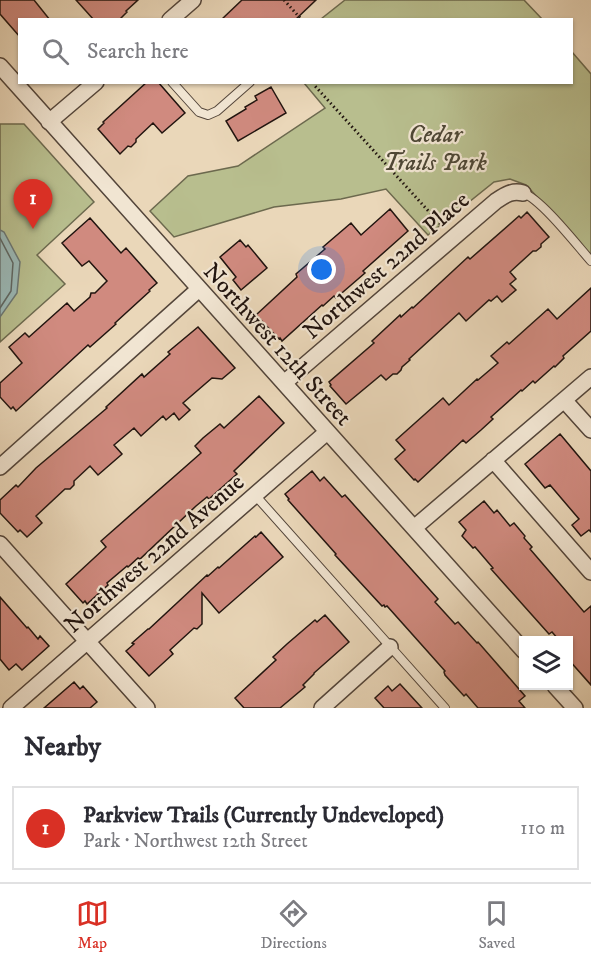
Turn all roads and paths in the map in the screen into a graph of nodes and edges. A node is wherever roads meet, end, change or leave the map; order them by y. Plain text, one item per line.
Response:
1 (193, 0) edge
2 (284, 0) edge
3 (172, 18) edge
4 (300, 18) edge
5 (0, 66) edge
6 (94, 84) edge
7 (174, 84) edge
8 (248, 84) edge
9 (314, 84) edge
10 (50, 122) junction
11 (523, 193) joint
12 (453, 238) junction
13 (591, 261) edge
14 (199, 289) junction
15 (591, 377) edge
16 (284, 383) junction
17 (564, 400) junction
18 (591, 430) edge
19 (327, 432) junction
20 (493, 460) junction
21 (0, 467) edge
22 (255, 495) junction
23 (414, 528) junction
24 (0, 544) edge
25 (591, 573) edge
26 (87, 642) junction
27 (519, 645) edge
28 (390, 647) junction
29 (559, 690) edge
30 (11, 708) edge
31 (147, 708) edge
32 (322, 708) edge
33 (445, 708) edge
34 (575, 708) edge

1 - 3 street
2 - 4 path
5 - 10 street, Northwest 12th Street
6 - 10 street
7 - 8 lane
9 - 12 path
10 - 14 street, Northwest 12th Street
11 - 12 street, Northwest 22nd Place
11 - 13 lane
12 - 16 street, Northwest 22nd Place
14 - 16 street, Northwest 12th Street
14 - 21 street
15 - 17 street
16 - 19 street, Northwest 12th Street
17 - 18 street
17 - 20 street
19 - 22 street, Northwest 22nd Avenue
19 - 23 street, Northwest 12th Street
20 - 23 street
20 - 25 street
22 - 26 street, Northwest 22nd Avenue
22 - 28 lane
23 - 27 street, Northwest 12th Street
24 - 26 street
26 - 30 street, Northwest 22nd Avenue
26 - 31 street
28 - 32 street
28 - 33 lane
29 - 34 street

